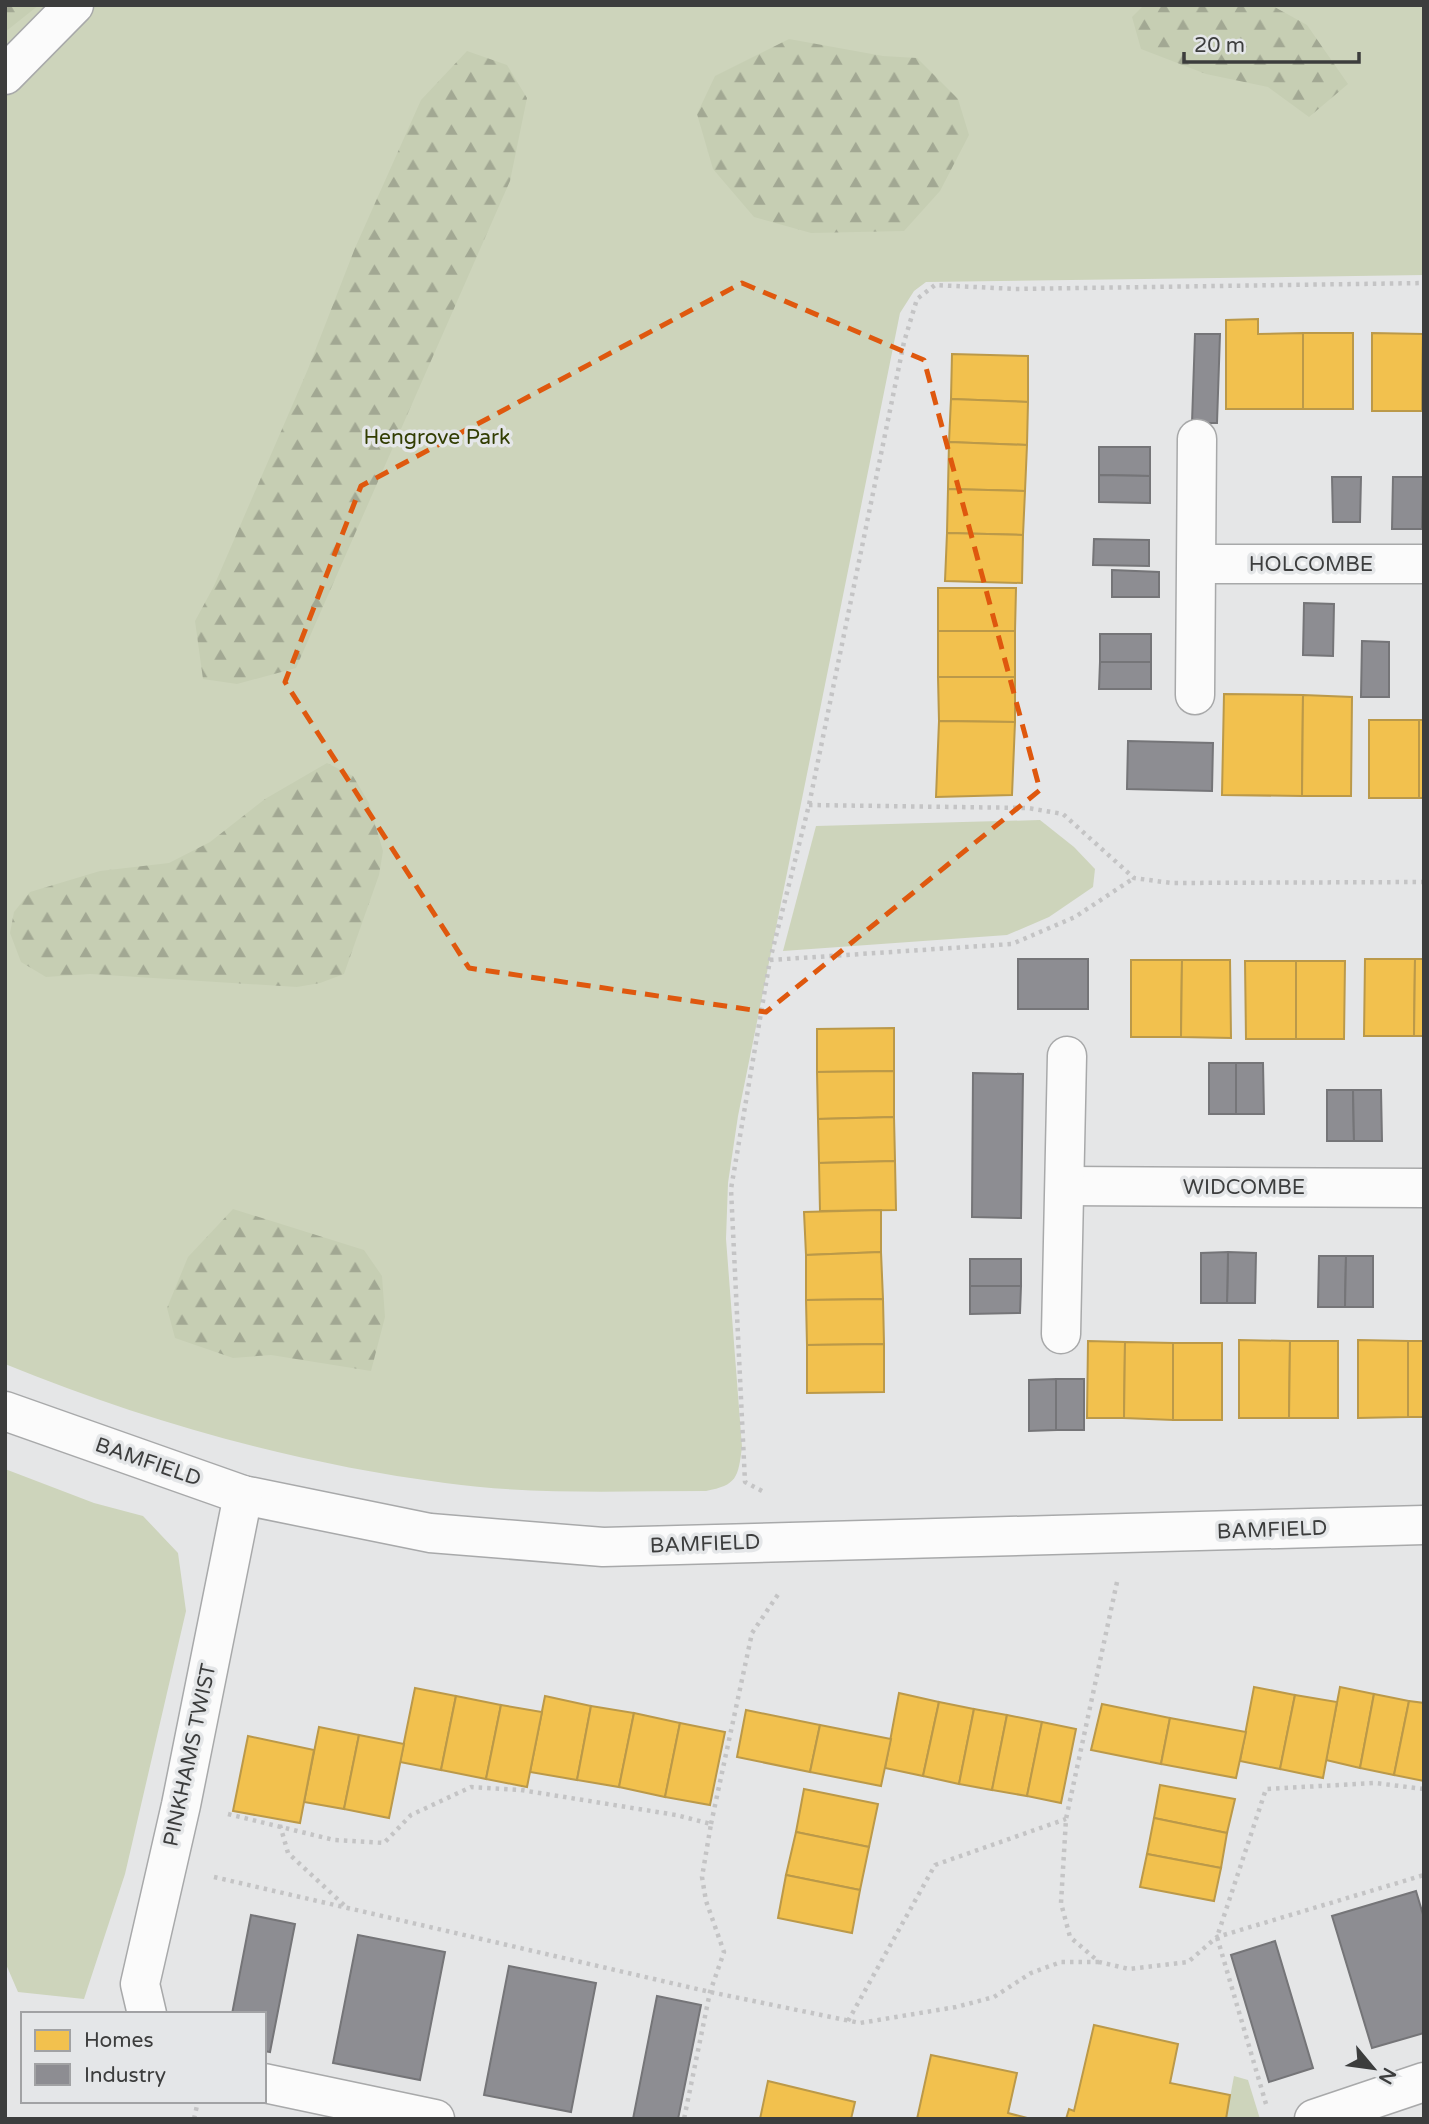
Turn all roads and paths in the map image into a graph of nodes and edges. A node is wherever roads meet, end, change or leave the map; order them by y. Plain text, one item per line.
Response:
1 (74, 5) edge
2 (5, 75) edge
3 (1424, 283) edge
4 (1197, 439) dead end
5 (1198, 564) junction
6 (1424, 564) edge
7 (1195, 695) dead end
8 (809, 805) junction
9 (1134, 878) junction
10 (1424, 882) edge
11 (770, 960) junction
12 (1067, 1056) dead end
13 (1065, 1186) junction
14 (1424, 1188) edge
15 (1061, 1334) dead end
16 (5, 1411) edge
17 (768, 1494) dead end
18 (243, 1495) junction
19 (1424, 1525) edge
20 (1125, 1535) junction
21 (795, 1542) junction
22 (1424, 1789) edge
23 (181, 1805) junction
24 (1066, 1819) junction
25 (711, 1824) junction
26 (279, 1825) junction
27 (166, 1867) junction
28 (1424, 1875) edge
29 (346, 1908) junction
30 (1217, 1937) junction
31 (1099, 1962) junction
32 (710, 1992) junction
33 (147, 2012) edge
34 (849, 2021) junction
35 (1424, 2082) edge
36 (266, 2083) edge
37 (1266, 2106) dead end
38 (435, 2119) edge
39 (684, 2119) edge
40 (1314, 2119) edge

1 - 2 street
3 - 8 path
4 - 5 street
5 - 6 street, HOLCOMBE
5 - 7 street
8 - 9 path
8 - 11 path
9 - 10 path
9 - 11 path
11 - 17 path
12 - 13 street
13 - 14 street, WIDCOMBE
13 - 15 street
16 - 18 street, BAMFIELD
18 - 21 street, BAMFIELD
18 - 23 street, PINKHAMS TWIST
19 - 20 street, BAMFIELD
20 - 21 street, BAMFIELD
20 - 24 path
21 - 25 path
22 - 30 path
23 - 26 path
23 - 27 street, PINKHAMS TWIST
24 - 31 path
24 - 34 path
25 - 26 path
25 - 32 path
26 - 29 path
27 - 29 path
27 - 33 street, PINKHAMS TWIST
28 - 30 path
29 - 32 path
30 - 31 path
30 - 37 path
31 - 34 path
32 - 34 path
32 - 39 path
35 - 40 street
36 - 38 street

